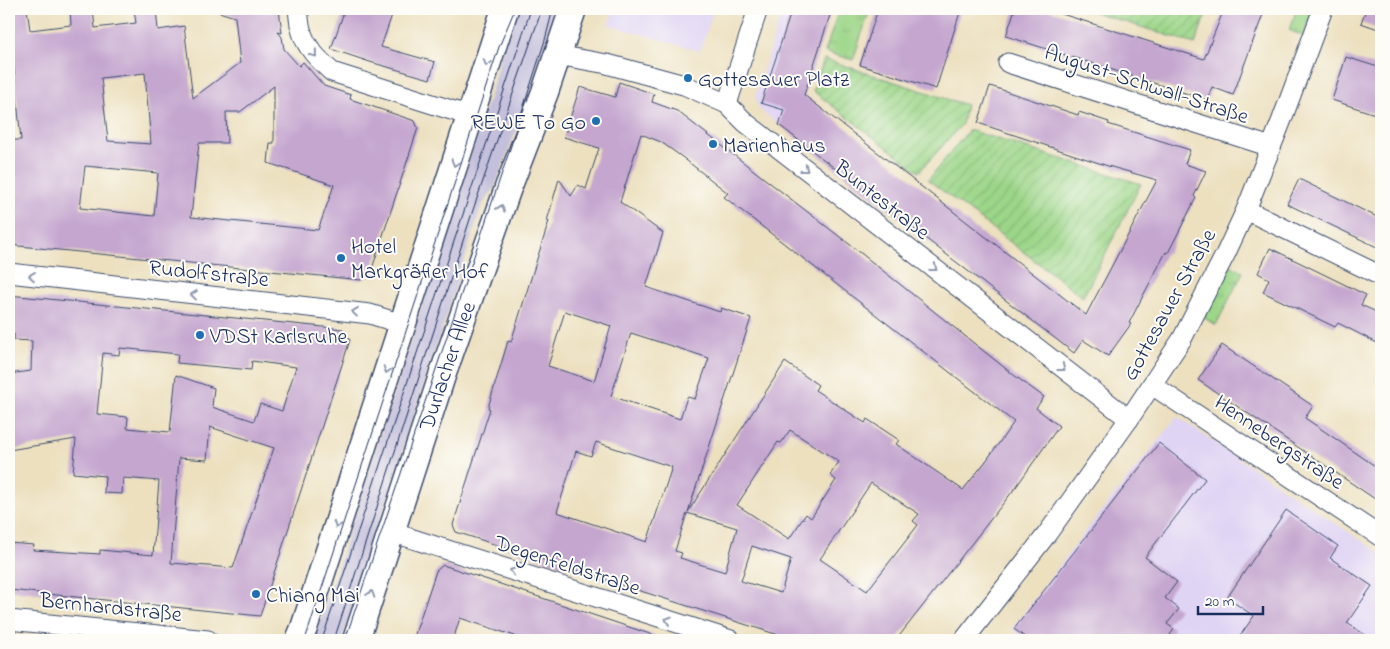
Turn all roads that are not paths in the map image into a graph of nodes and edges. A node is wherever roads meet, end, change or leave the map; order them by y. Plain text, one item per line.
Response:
1 (298, 9) edge
2 (505, 9) edge
3 (573, 9) edge
4 (758, 9) edge
5 (1323, 9) edge
6 (557, 54) junction
7 (1008, 63) dead end
8 (727, 104) junction
9 (470, 116) junction
10 (1271, 147) junction
11 (1246, 210) junction
12 (9, 273) edge
13 (1381, 276) edge
14 (402, 324) junction
15 (1152, 385) junction
16 (1129, 419) junction
17 (390, 532) junction
18 (1381, 538) edge
19 (9, 620) edge
20 (971, 638) edge
21 (208, 640) edge
22 (299, 640) edge
23 (356, 640) edge
24 (731, 640) edge

1 -> 9 street
2 -> 9 main road
3 - 6 main road, Durlacher Allee
4 - 8 street
5 - 10 street, Gottesauer Straße
6 - 8 street, Buntestraße
17 -> 6 main road, Durlacher Allee
7 - 10 street, August-Schwall-Straße
8 -> 16 street, Buntestraße
9 -> 14 main road
10 - 11 street, Gottesauer Straße
11 - 13 street
11 - 15 street, Gottesauer Straße
14 -> 12 street, Rudolfstraße
14 -> 22 main road
15 - 16 street, Gottesauer Straße
15 - 18 street, Hennebergstraße
16 - 20 street, Gottesauer Straße
23 -> 17 main road, Durlacher Allee
24 -> 17 street, Degenfeldstraße
19 - 21 street, Bernhardstraße

